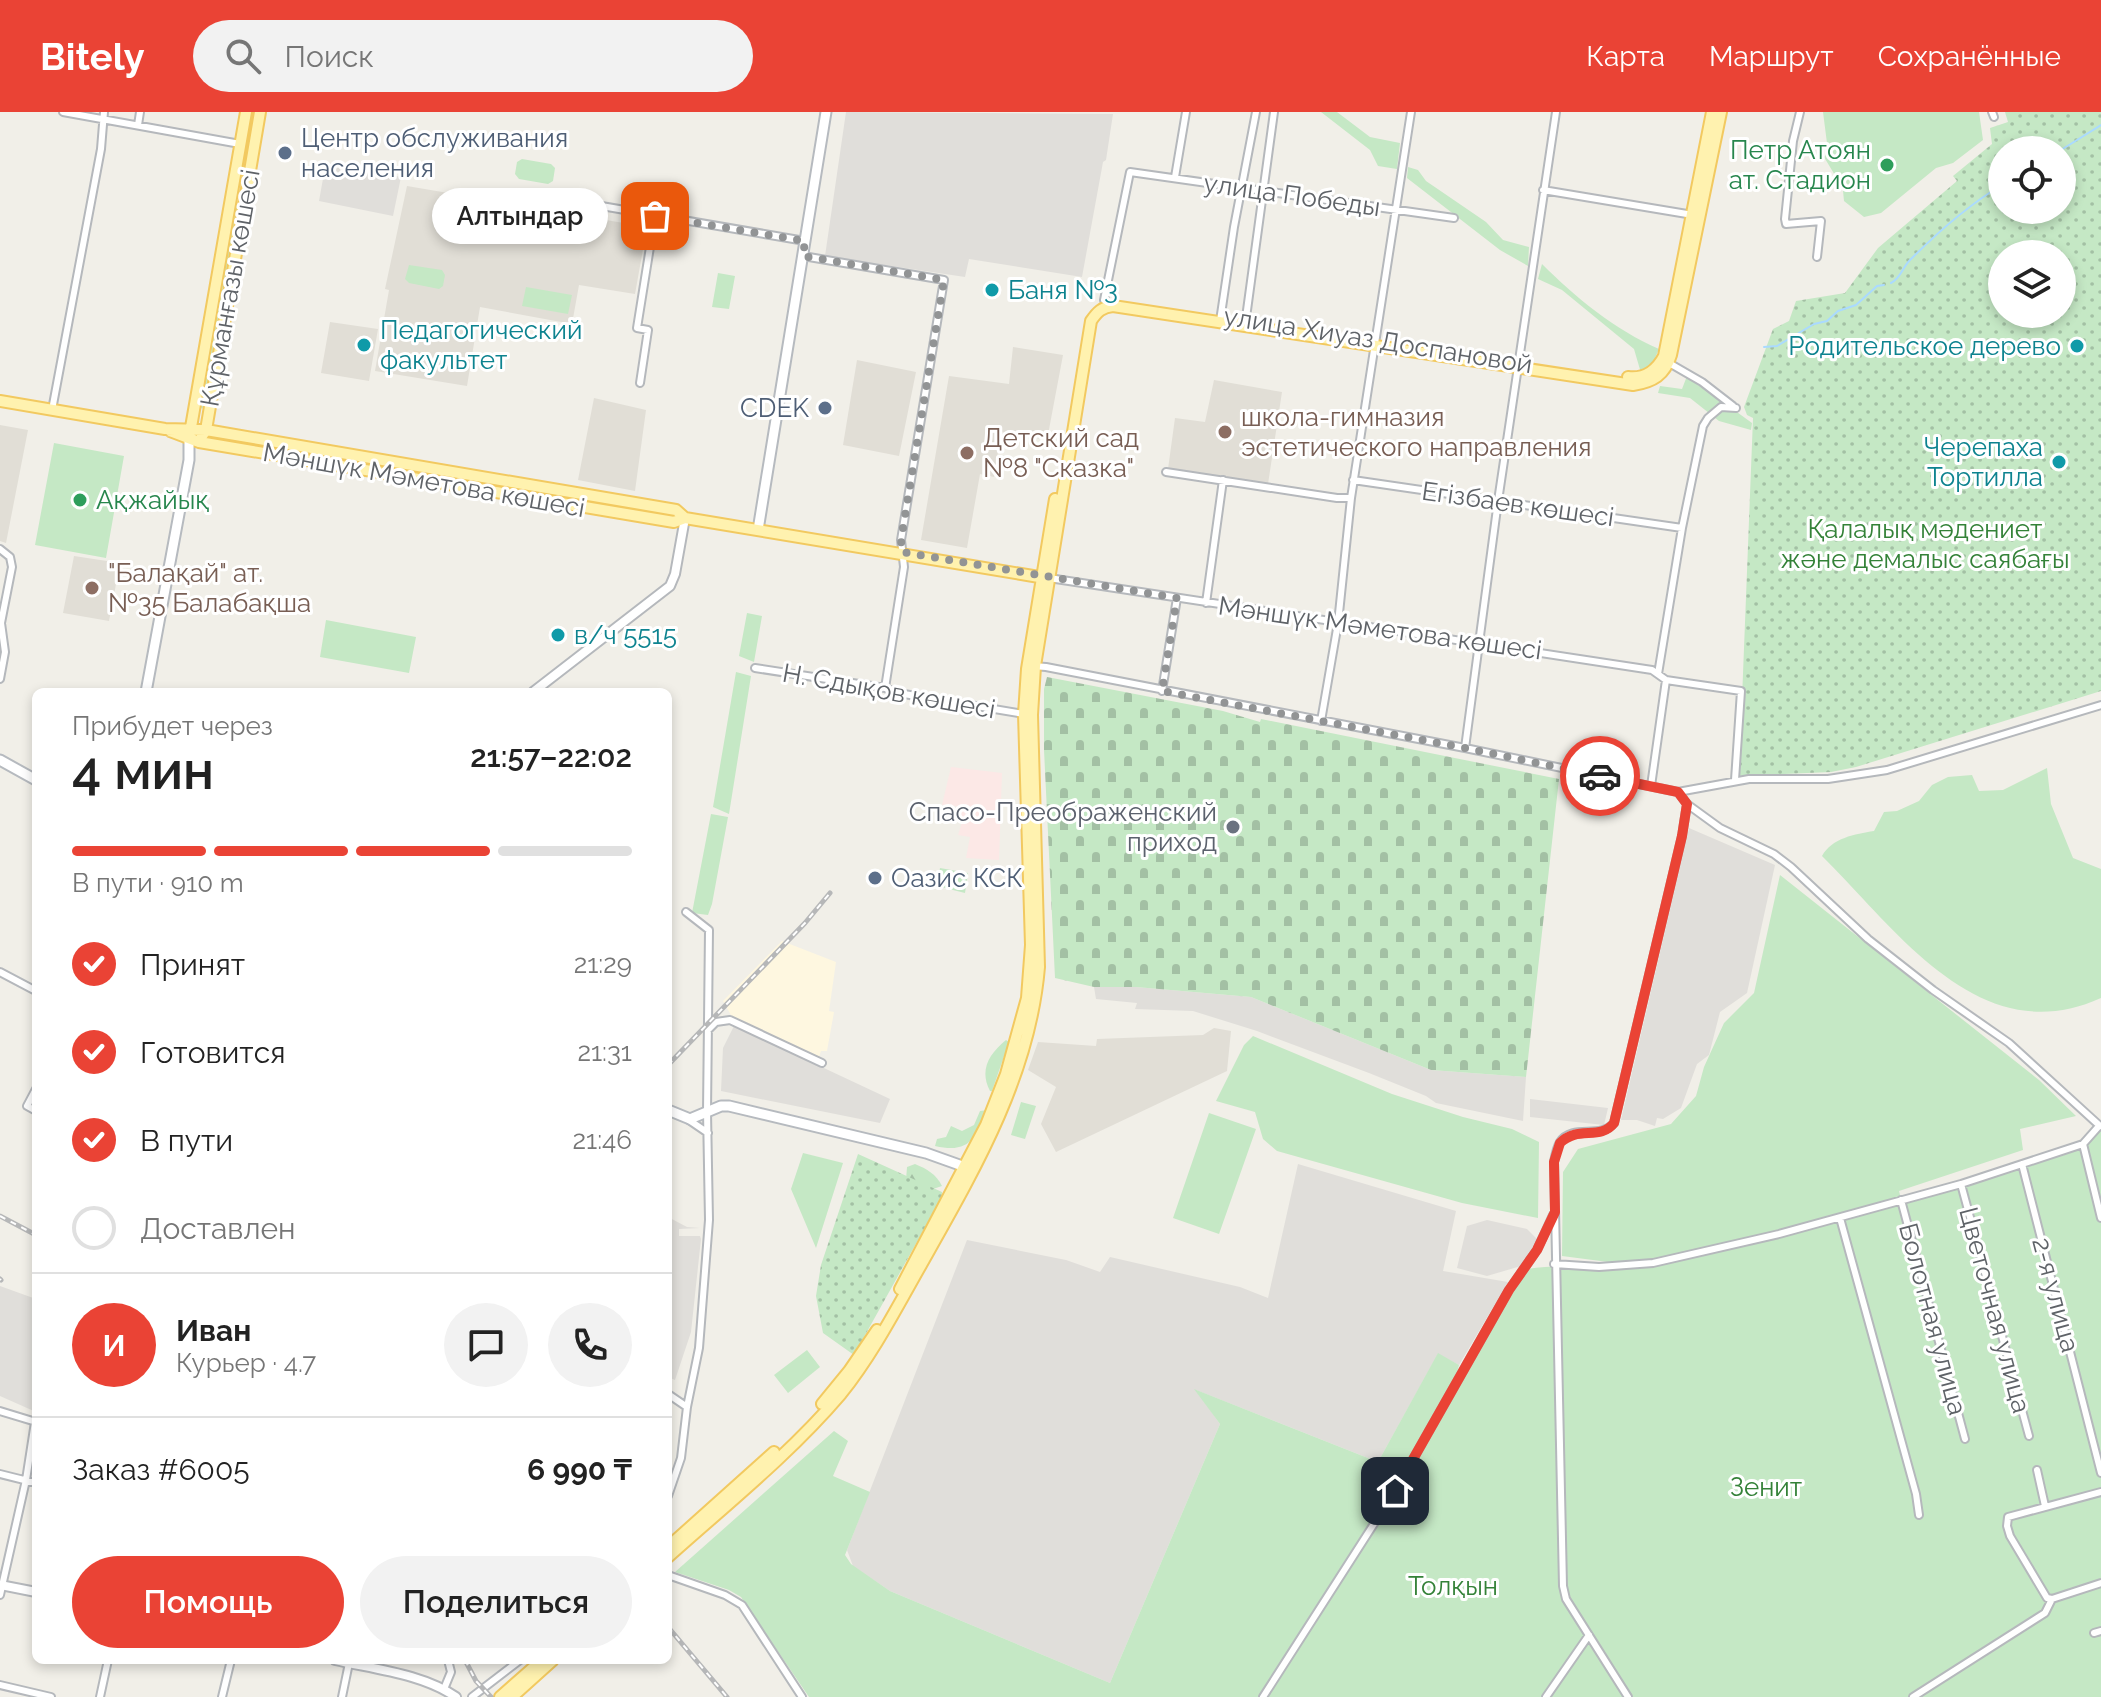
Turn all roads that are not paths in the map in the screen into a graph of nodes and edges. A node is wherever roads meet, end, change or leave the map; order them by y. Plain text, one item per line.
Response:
1 (63, 112) edge
2 (140, 112) edge
3 (246, 112) edge
4 (260, 112) edge
5 (826, 112) edge
6 (1186, 112) edge
7 (1256, 112) edge
8 (1274, 112) edge
9 (1411, 112) edge
10 (1556, 112) edge
11 (1712, 112) edge
12 (1721, 112) edge
13 (1800, 112) edge
14 (104, 115) edge
15 (138, 125) junction
16 (240, 144) junction
17 (1175, 177) junction
18 (1241, 188) junction
19 (1543, 190) junction
20 (1263, 191) junction
21 (231, 198) junction
22 (555, 198) dead end
23 (245, 201) junction
24 (1395, 210) junction
25 (655, 216) junction
26 (1696, 216) junction
27 (1454, 218) dead end
28 (805, 241) junction
29 (803, 256) junction
30 (1817, 257) dead end
31 (1104, 304) junction
32 (1221, 319) junction
33 (1245, 322) junction
34 (1376, 342) junction
35 (1669, 363) junction
36 (1518, 364) junction
37 (1649, 378) junction
38 (640, 383) dead end
39 (0, 401) edge
40 (52, 410) junction
41 (206, 430) junction
42 (193, 436) junction
43 (1166, 472) dead end
44 (1223, 480) junction
45 (1353, 480) junction
46 (1351, 498) junction
47 (1498, 501) junction
48 (685, 518) junction
49 (1682, 528) junction
50 (758, 530) junction
51 (0, 549) edge
52 (902, 552) junction
53 (1045, 578) junction
54 (1177, 598) junction
55 (1206, 603) junction
56 (1338, 623) junction
57 (1478, 642) junction
58 (1031, 667) junction
59 (755, 668) dead end
60 (1658, 674) junction
61 (0, 679) edge
62 (1666, 680) junction
63 (147, 688) edge
64 (538, 688) edge
65 (885, 688) junction
66 (1162, 691) junction
67 (2101, 705) edge
68 (1024, 714) junction
69 (1321, 721) junction
70 (1465, 748) junction
71 (0, 760) edge
72 (32, 778) edge
73 (1735, 780) junction
74 (1031, 781) junction
75 (1651, 786) junction
76 (1678, 792) junction
77 (1687, 804) junction
78 (686, 912) dead end
79 (0, 972) edge
80 (32, 989) edge
81 (708, 1030) junction
82 (822, 1063) dead end
83 (707, 1094) junction
84 (729, 1106) junction
85 (672, 1112) edge
86 (707, 1112) junction
87 (686, 1118) junction
88 (2100, 1126) edge
89 (708, 1133) junction
90 (2083, 1144) junction
91 (2022, 1164) junction
92 (969, 1168) junction
93 (1961, 1184) junction
94 (1901, 1200) junction
95 (1555, 1212) junction
96 (1840, 1218) junction
97 (2101, 1218) edge
98 (1554, 1264) junction
99 (672, 1397) edge
100 (687, 1407) junction
101 (0, 1411) edge
102 (32, 1421) edge
103 (2029, 1436) dead end
104 (1965, 1439) dead end
105 (32, 1445) edge
106 (2037, 1470) dead end
107 (2101, 1473) edge
108 (0, 1474) edge
109 (26, 1480) junction
110 (32, 1482) edge
111 (672, 1484) edge
112 (2101, 1492) edge
113 (2045, 1506) junction
114 (1919, 1515) dead end
115 (672, 1543) edge
116 (672, 1553) edge
117 (672, 1576) edge
118 (2101, 1583) edge
119 (1, 1588) edge
120 (32, 1592) edge
121 (2052, 1599) junction
122 (1589, 1635) junction
123 (107, 1664) edge
124 (230, 1664) edge
125 (349, 1664) edge
126 (352, 1664) edge
127 (449, 1664) edge
128 (515, 1664) edge
129 (537, 1664) edge
130 (549, 1664) edge
131 (0, 1685) edge
132 (446, 1693) edge
133 (51, 1697) edge
134 (100, 1697) edge
135 (222, 1697) edge
136 (342, 1697) edge
137 (456, 1697) edge
138 (472, 1697) edge
139 (500, 1697) edge
140 (512, 1697) edge
141 (802, 1697) edge
142 (1263, 1697) edge
143 (1546, 1697) edge
144 (1628, 1697) edge
145 (1913, 1697) edge

1 - 14 street
2 - 15 street
3 - 16 main road, Құрманғазы көшесі
4 - 23 main road, Құрманғазы көшесі
5 - 28 main road
6 - 17 street
7 - 18 street
8 - 20 street
9 - 24 street
10 - 19 street
11 - 26 main road
12 - 26 main road
13 - 30 street
14 - 15 street
14 - 40 street
15 - 16 street
16 - 21 main road, Құрманғазы көшесі
17 - 18 street, улица Победы
17 - 31 street, улица Победы
18 - 20 street, улица Победы
18 - 32 street
19 - 26 street
19 - 36 street
20 - 24 street, улица Победы
20 - 33 street
21 - 23 main road
21 - 42 main road, Құрманғазы көшесі
22 - 25 street
23 - 41 main road, Құрманғазы көшесі
24 - 27 street, улица Победы
24 - 34 street
25 - 28 street
25 - 38 street
26 - 35 main road
26 - 37 main road
28 - 29 main road
29 - 50 main road
29 - 52 street
31 - 32 main road, улица Хиуаз Доспановой
31 - 53 main road
32 - 33 main road, улица Хиуаз Доспановой
33 - 34 main road, улица Хиуаз Доспановой
34 - 36 main road, улица Хиуаз Доспановой
34 - 45 street
35 - 37 main road
35 - 49 street
36 - 37 main road, улица Хиуаз Доспановой
36 - 47 street
39 - 40 main road, Мәншүк Мәметова көшесі
40 - 42 main road, Мәншүк Мәметова көшесі
41 - 42 main road, Мәншүк Мәметова көшесі
41 - 48 main road, Мәншүк Мәметова көшесі
42 - 48 main road, Мәншүк Мәметова көшесі
42 - 63 main road, Құрманғазы көшесі
43 - 44 street
44 - 46 street
44 - 55 street
45 - 46 street
45 - 47 street, Егізбаев көшесі
46 - 56 street
47 - 49 street, Егізбаев көшесі
47 - 57 street
48 - 50 main road, Мәншүк Мәметова көшесі
48 - 64 street
49 - 60 street
50 - 52 main road, Мәншүк Мәметова көшесі
51 - 61 street
52 - 53 main road, Мәншүк Мәметова көшесі
52 - 65 street
53 - 54 street, Мәншүк Мәметова көшесі
53 - 58 main road
54 - 55 street, Мәншүк Мәметова көшесі
54 - 66 street
55 - 56 street, Мәншүк Мәметова көшесі
56 - 57 street, Мәншүк Мәметова көшесі
56 - 69 street
57 - 60 street, Мәншүк Мәметова көшесі
57 - 70 street
58 - 66 street
58 - 68 main road
58 - 74 main road
59 - 65 street, Н. Сдықов көшесі
60 - 62 street, Мәншүк Мәметова көшесі
62 - 73 street, Мәншүк Мәметова көшесі
62 - 75 street
65 - 68 street, Н. Сдықов көшесі
66 - 69 street
67 - 73 street
68 - 74 main road
69 - 70 street
70 - 75 street
71 - 72 main road
73 - 76 street
74 - 92 main road
75 - 76 street
76 - 77 street
77 - 88 street
77 - 95 street
78 - 81 street
79 - 80 street
81 - 82 street
81 - 83 street
83 - 84 street
83 - 86 street
84 - 86 main road
84 - 92 main road
85 - 87 main road
86 - 87 main road
86 - 89 street
87 - 89 street
88 - 90 street
89 - 100 street
90 - 91 street
90 - 97 street
91 - 93 street
91 - 107 street, 2-я улица
92 - 115 main road
92 - 116 main road
93 - 94 street
93 - 103 street, Цветочная улица
94 - 96 street
94 - 104 street, Болотная улица
95 - 98 street
95 - 142 street
96 - 98 street
96 - 114 street
98 - 122 street
99 - 100 street
100 - 111 street
101 - 102 street
105 - 109 street
106 - 113 street
108 - 109 street
109 - 110 street
109 - 119 street
112 - 113 street
113 - 121 street
117 - 141 street
118 - 121 street
119 - 120 street
121 - 145 street
122 - 143 street
122 - 144 street
123 - 134 street
124 - 135 street
125 - 136 street
126 - 132 street
127 - 132 street
128 - 138 street
129 - 139 main road
130 - 140 main road
131 - 133 street
132 - 137 street

